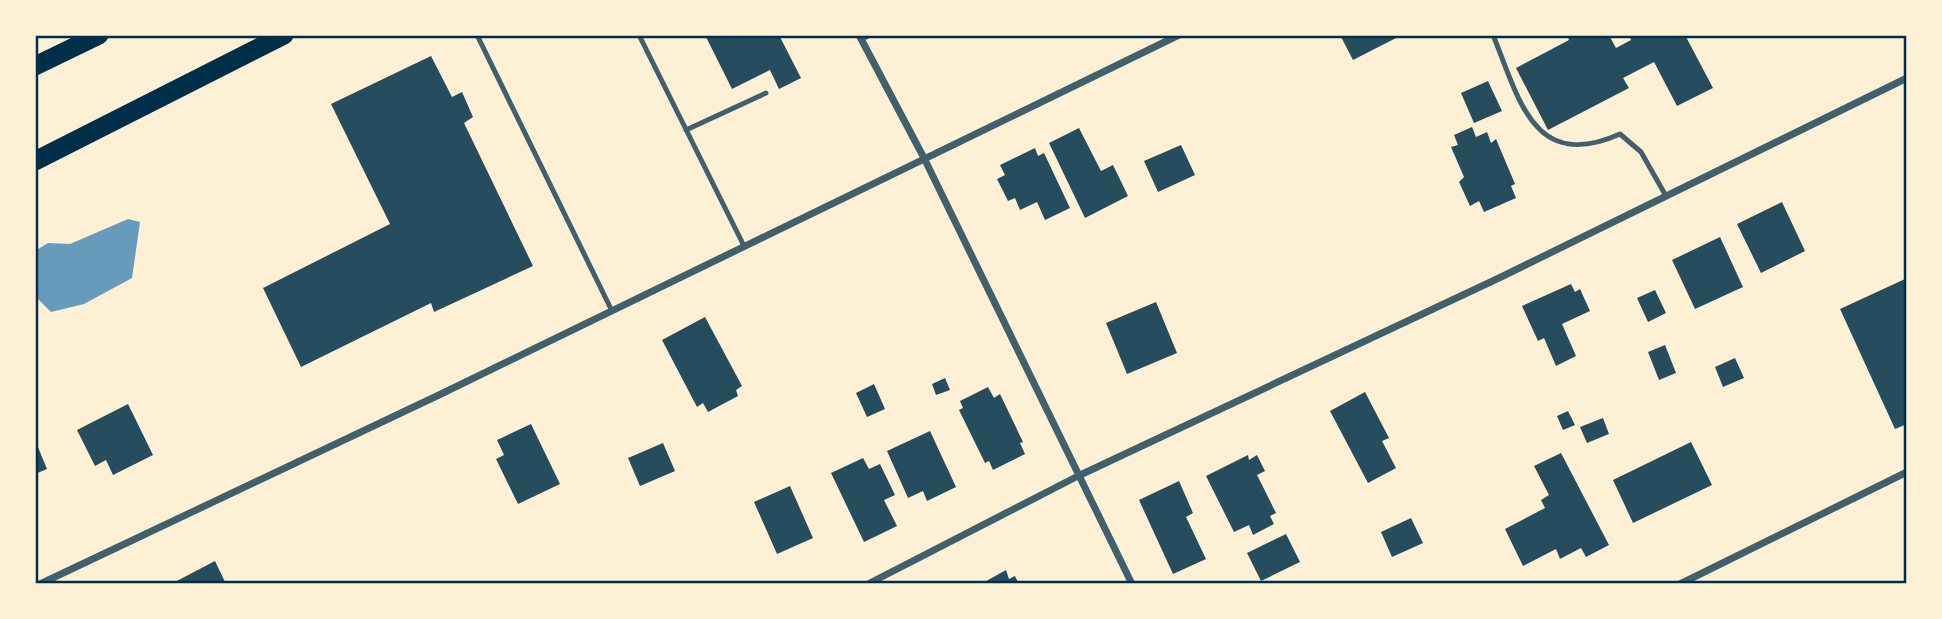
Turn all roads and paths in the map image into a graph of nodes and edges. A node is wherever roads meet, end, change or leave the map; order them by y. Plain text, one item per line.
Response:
1 (99, 35) edge
2 (284, 35) edge
3 (477, 35) edge
4 (639, 35) edge
5 (870, 35) edge
6 (1177, 35) edge
7 (1493, 35) edge
8 (860, 37) edge
9 (35, 66) edge
10 (1907, 78) edge
11 (766, 93) dead end
12 (686, 130) junction
13 (924, 158) junction
14 (35, 161) edge
15 (1666, 196) junction
16 (744, 246) junction
17 (612, 311) junction
18 (1907, 472) edge
19 (1078, 476) junction
20 (40, 584) edge
21 (868, 584) edge
22 (1132, 584) edge
23 (1680, 584) edge

1 - 9 highway
2 - 14 highway
3 - 17 lane
4 - 12 lane
5 - 8 lane
6 - 13 street
7 - 15 lane
8 - 13 street
10 - 15 street
11 - 12 lane
12 - 16 lane
13 - 16 street
13 - 19 street
15 - 19 street
16 - 17 street
17 - 20 street
18 - 23 street
19 - 21 street
19 - 22 street

